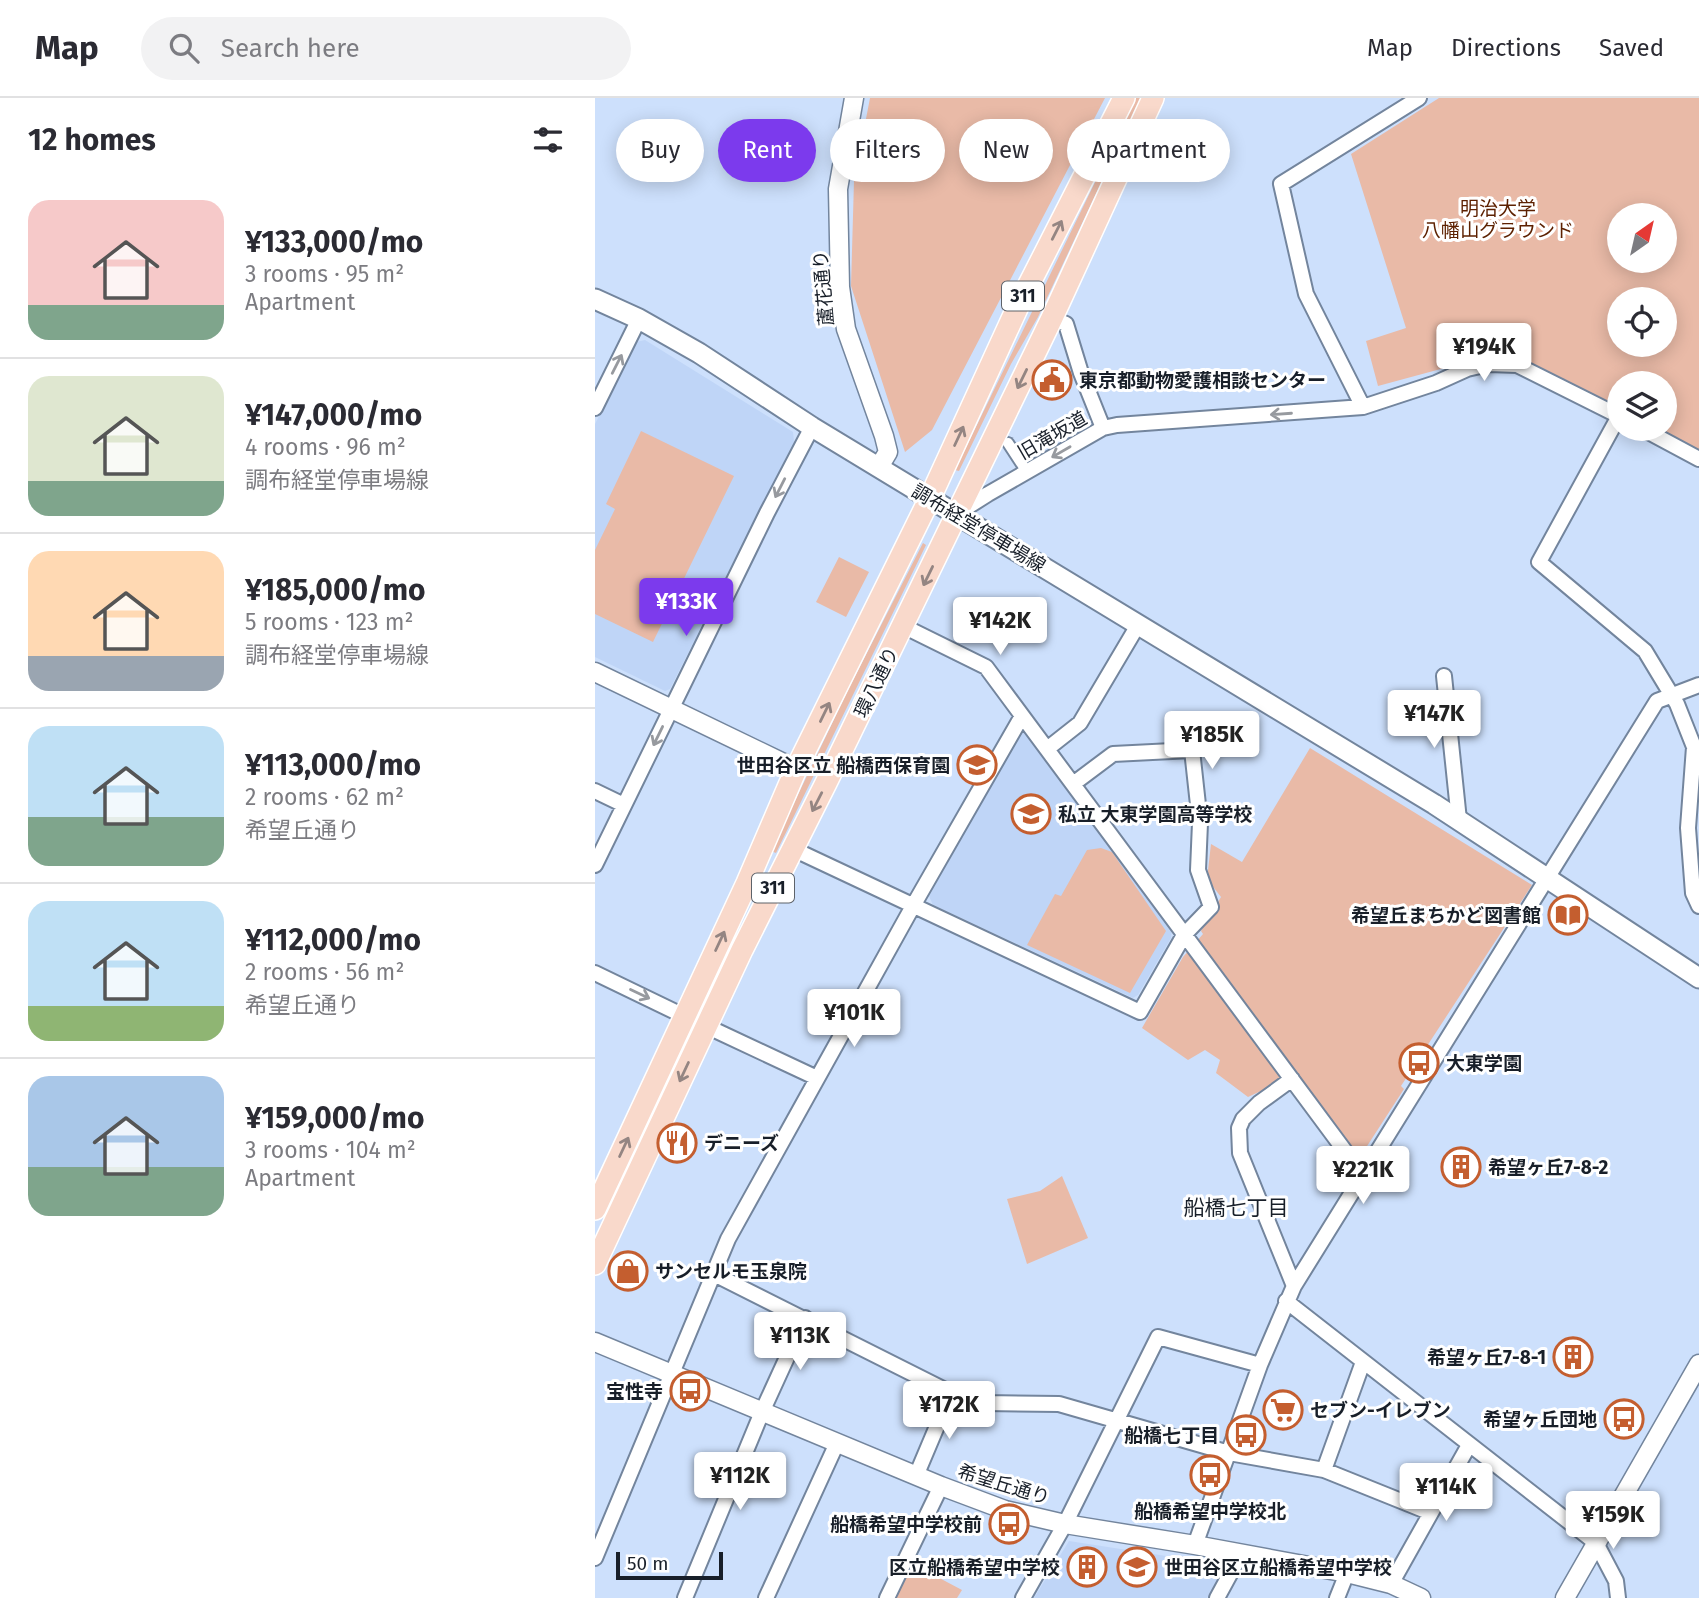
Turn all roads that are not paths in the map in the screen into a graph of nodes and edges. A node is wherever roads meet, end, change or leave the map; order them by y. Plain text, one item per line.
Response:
1 (854, 98) edge
2 (1123, 98) edge
3 (1153, 98) edge
4 (1419, 98) edge
5 (595, 299) edge
6 (1052, 318) junction
7 (639, 319) junction
8 (595, 408) edge
9 (1356, 408) junction
10 (1607, 410) edge
11 (812, 427) junction
12 (1103, 428) junction
13 (1607, 438) edge
14 (1665, 441) edge
15 (1008, 443) dead end
16 (1699, 459) edge
17 (879, 467) junction
18 (1027, 472) junction
19 (930, 498) junction
20 (957, 514) junction
21 (1138, 625) junction
22 (903, 626) junction
23 (595, 672) edge
24 (1444, 676) dead end
25 (1699, 685) edge
26 (1672, 695) junction
27 (671, 709) junction
28 (1022, 716) junction
29 (1048, 749) junction
30 (796, 769) junction
31 (1073, 783) junction
32 (595, 790) edge
33 (624, 805) junction
34 (1448, 813) junction
35 (793, 849) junction
36 (595, 866) edge
37 (1548, 878) junction
38 (913, 906) junction
39 (1699, 906) edge
40 (1184, 934) junction
41 (595, 973) edge
42 (1699, 978) edge
43 (684, 1016) junction
44 (706, 1026) junction
45 (817, 1078) junction
46 (1292, 1079) junction
47 (1362, 1174) junction
48 (595, 1209) edge
49 (595, 1264) edge
50 (714, 1274) junction
51 (1294, 1286) junction
52 (1286, 1301) junction
53 (805, 1318) junction
54 (595, 1342) edge
55 (1363, 1362) junction
56 (1260, 1365) junction
57 (1699, 1365) edge
58 (670, 1374) junction
59 (951, 1393) junction
60 (762, 1412) junction
61 (1116, 1422) junction
62 (837, 1443) junction
63 (1469, 1445) junction
64 (1229, 1453) junction
65 (1324, 1470) junction
66 (916, 1476) junction
67 (941, 1486) junction
68 (1431, 1513) junction
69 (1065, 1524) junction
70 (598, 1542) edge
71 (1596, 1543) junction
72 (1195, 1545) junction
73 (1241, 1554) junction
74 (595, 1558) edge
75 (1347, 1573) junction
76 (1391, 1584) junction
77 (685, 1598) edge
78 (766, 1598) edge
79 (887, 1598) edge
80 (1023, 1598) edge
81 (1217, 1598) edge
82 (1337, 1598) edge
83 (1421, 1598) edge
84 (1565, 1598) edge
85 (1618, 1598) edge

1 - 17 street, 蘆花通り
19 -> 2 main road, 環八通り / 311
3 - 6 main road, 環八通り / 311
4 - 9 street
5 - 7 main road, 調布経堂停車場線
6 - 12 street
6 -> 20 main road, 環八通り / 311
8 -> 7 street
7 - 11 main road, 調布経堂停車場線
9 - 10 street, 旧滝坂道
9 -> 12 street, 旧滝坂道
11 - 17 main road, 調布経堂停車場線
11 -> 27 street
12 -> 18 street, 旧滝坂道
13 - 26 street
14 - 16 street
15 - 18 street
17 - 19 main road, 調布経堂停車場線
18 - 20 street, 旧滝坂道
19 - 20 main road, 調布経堂停車場線
30 -> 19 main road, 環八通り / 311
20 - 21 main road, 調布経堂停車場線
20 -> 22 main road, 環八通り / 311
21 - 29 street
21 - 34 main road, 調布経堂停車場線
22 - 28 street
22 -> 35 main road, 環八通り / 311
23 - 27 street
24 - 34 street
25 - 26 street
26 - 37 street
26 - 39 street
27 - 30 street
27 -> 33 street
28 - 29 street
28 - 38 street
29 - 31 street
43 -> 30 main road, 環八通り / 311
31 - 40 street
31 - 40 street
32 - 33 street
33 - 36 street
34 - 37 main road, 調布経堂停車場線
35 - 38 street
35 - 44 main road, 環八通り / 311
37 - 42 main road, 調布経堂停車場線
37 - 47 street
38 - 40 street
38 - 45 street
40 - 46 street
41 -> 43 street
48 -> 43 main road, 環八通り / 311
44 - 45 street
44 -> 49 main road, 環八通り / 311
45 - 50 street
46 - 47 street
46 - 51 street
47 - 51 street
50 - 53 street
50 - 58 street
51 - 52 street
52 - 55 street
52 - 56 street
53 - 59 street
53 - 60 street
54 - 58 street, 希望丘通り
55 - 63 street
55 - 65 street
56 - 61 street
56 - 64 street
57 - 71 street
58 - 60 street, 希望丘通り
58 - 70 street
59 - 61 street
59 - 66 street
60 - 62 street, 希望丘通り
60 - 77 street
61 - 64 street
61 - 69 street
62 - 66 street, 希望丘通り
62 - 78 street
63 - 68 street
63 - 71 street
64 - 65 street
64 - 72 street
65 - 68 street
66 - 67 street, 希望丘通り
67 - 69 street, 希望丘通り
67 - 79 street
68 - 76 street
69 - 72 street, 希望丘通り
69 - 80 street
70 - 74 street
71 - 84 street
71 - 85 street
72 - 73 street, 希望丘通り
73 - 75 street, 希望丘通り
73 - 81 street
75 - 76 street, 希望丘通り
75 - 82 street
76 - 83 street, 希望丘通り

